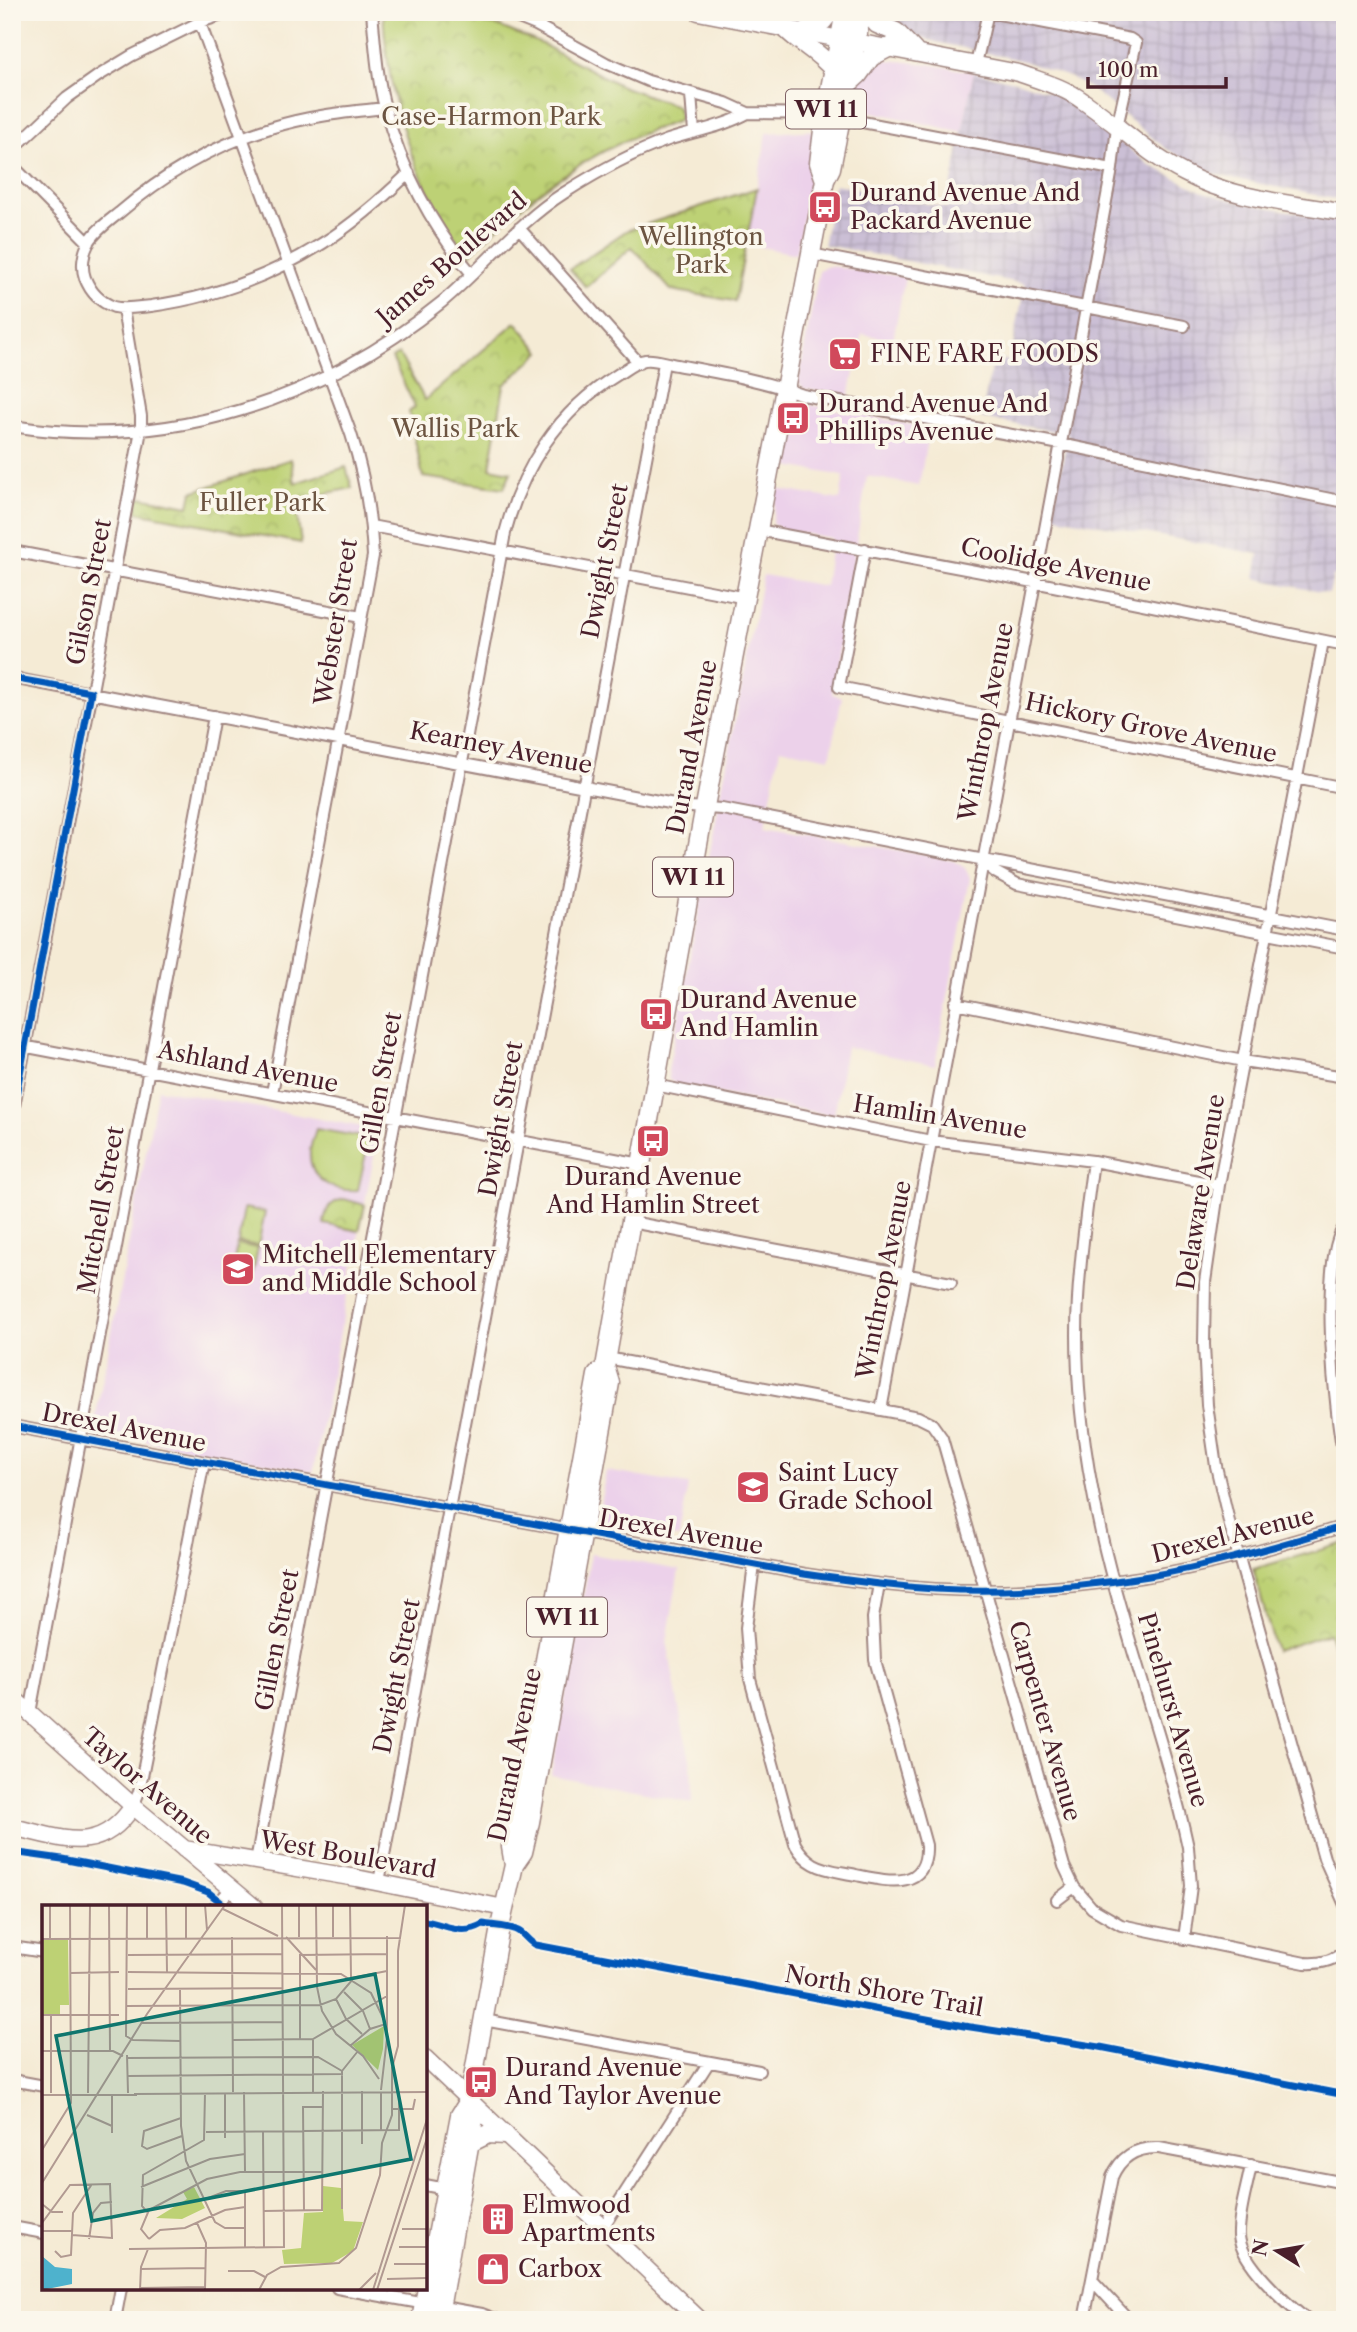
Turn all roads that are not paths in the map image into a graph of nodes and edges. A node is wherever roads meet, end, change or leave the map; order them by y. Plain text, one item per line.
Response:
1 (231, 12) edge
2 (372, 12) edge
3 (504, 12) edge
4 (698, 12) edge
5 (830, 12) edge
6 (845, 12) edge
7 (864, 12) edge
8 (988, 12) edge
9 (198, 17) edge
10 (785, 28) junction
11 (805, 31) junction
12 (848, 39) junction
13 (890, 47) junction
14 (914, 51) junction
15 (976, 64) junction
16 (833, 69) junction
17 (848, 84) junction
18 (691, 95) junction
19 (385, 108) junction
20 (748, 113) junction
21 (833, 116) junction
22 (1117, 127) junction
23 (694, 132) junction
24 (243, 137) junction
25 (12, 150) edge
26 (12, 165) edge
27 (1112, 169) junction
28 (409, 173) junction
29 (1345, 214) edge
30 (519, 228) junction
31 (89, 243) junction
32 (811, 254) junction
33 (288, 263) junction
34 (472, 274) junction
35 (1086, 307) junction
36 (122, 309) junction
37 (1184, 326) dead end
38 (639, 363) junction
39 (664, 363) junction
40 (330, 377) junction
41 (785, 388) junction
42 (12, 426) edge
43 (141, 430) junction
44 (1060, 444) junction
45 (1345, 502) edge
46 (372, 526) junction
47 (758, 530) junction
48 (865, 550) junction
49 (12, 551) edge
50 (502, 551) junction
51 (114, 570) junction
52 (624, 574) junction
53 (1034, 582) junction
54 (746, 598) junction
55 (361, 617) junction
56 (1323, 641) junction
57 (1345, 645) edge
58 (12, 678) edge
59 (91, 692) junction
60 (214, 716) junction
61 (1008, 719) junction
62 (338, 739) junction
63 (461, 762) junction
64 (1295, 780) junction
65 (584, 785) junction
66 (1345, 788) edge
67 (705, 808) junction
68 (982, 861) junction
69 (1271, 916) junction
70 (1345, 930) edge
71 (1268, 934) junction
72 (1345, 948) edge
73 (955, 1003) junction
74 (12, 1044) edge
75 (25, 1047) junction
76 (1243, 1061) junction
77 (149, 1070) junction
78 (1345, 1077) edge
79 (655, 1085) junction
80 (272, 1093) junction
81 (396, 1116) junction
82 (12, 1117) edge
83 (931, 1141) junction
84 (518, 1142) junction
85 (1093, 1161) junction
86 (641, 1164) junction
87 (1219, 1185) junction
88 (631, 1222) junction
89 (1345, 1226) edge
90 (906, 1274) junction
91 (951, 1283) dead end
92 (606, 1362) junction
93 (881, 1410) junction
94 (12, 1426) edge
95 (80, 1439) junction
96 (1345, 1461) edge
97 (204, 1462) junction
98 (327, 1485) junction
99 (450, 1508) junction
100 (1345, 1526) edge
101 (576, 1532) junction
102 (1239, 1556) junction
103 (754, 1564) junction
104 (1114, 1580) junction
105 (879, 1584) junction
106 (985, 1590) junction
107 (12, 1697) edge
108 (30, 1713) junction
109 (133, 1806) junction
110 (12, 1828) edge
111 (184, 1849) junction
112 (256, 1861) junction
113 (379, 1882) junction
114 (1074, 1887) junction
115 (232, 1888) junction
116 (1057, 1900) dead end
117 (216, 1905) edge
118 (252, 1905) edge
119 (1345, 1905) edge
120 (504, 1908) junction
121 (1184, 1939) junction
122 (12, 1947) edge
123 (1345, 1951) edge
124 (42, 1952) edge
125 (484, 2020) junction
126 (427, 2060) edge
127 (709, 2062) junction
128 (759, 2071) dead end
129 (12, 2080) edge
130 (42, 2086) edge
131 (469, 2101) junction
132 (505, 2135) junction
133 (470, 2143) junction
134 (1251, 2165) junction
135 (1345, 2183) edge
136 (427, 2185) edge
137 (446, 2189) junction
138 (12, 2227) edge
139 (603, 2227) junction
140 (42, 2233) edge
141 (1092, 2280) junction
142 (121, 2290) edge
143 (345, 2290) edge
144 (431, 2313) edge
145 (115, 2320) edge
146 (498, 2320) edge
147 (700, 2320) edge
148 (1084, 2320) edge
149 (1129, 2320) edge
150 (1307, 2320) edge

1 - 9 street
2 - 19 street
3 - 18 street
4 - 10 street
5 - 11 main road
6 - 12 main road, Durand Avenue / WI 11
7 - 12 main road, Durand Avenue / WI 11
7 - 14 main road
8 - 15 street
8 - 22 street, Winthrop Avenue
9 - 24 street, Webster Street
9 - 25 street
10 - 11 street
10 - 16 main road
11 - 12 street
12 - 13 street
12 - 16 main road, Durand Avenue / WI 11
12 - 17 main road, Durand Avenue / WI 11
13 - 14 street
13 - 17 main road
14 - 15 street
15 - 22 street
16 - 21 main road, Durand Avenue / WI 11
17 - 21 main road, Durand Avenue / WI 11
18 - 20 street
18 - 23 street
19 - 24 street
19 - 28 street
20 - 21 street
20 - 23 street, James Boulevard
21 - 27 street
21 - 32 main road, Durand Avenue / WI 11
22 - 27 street, Winthrop Avenue
22 - 29 street
23 - 30 street, James Boulevard
24 - 31 street
24 - 33 street, Webster Street
26 - 31 street
27 - 35 street, Winthrop Avenue
28 - 33 street
28 - 34 street
30 - 34 street, James Boulevard
30 - 38 street
31 - 36 street
32 - 35 street
32 - 41 main road, Durand Avenue / WI 11
33 - 36 street
33 - 40 street, Webster Street
34 - 40 street, James Boulevard
35 - 37 street
35 - 44 street, Winthrop Avenue
36 - 43 street, Gilson Street
38 - 39 street
38 - 50 street, Gillen Street
39 - 41 street
39 - 52 street, Dwight Street
40 - 43 street, James Boulevard
40 - 46 street, Webster Street
41 - 44 street
41 - 47 main road, Durand Avenue / WI 11
42 - 43 street, James Boulevard
43 - 51 street, Gilson Street
44 - 45 street
44 - 53 street, Winthrop Avenue
46 - 50 street
46 - 55 street, Webster Street
47 - 48 street, Coolidge Avenue
47 - 54 main road, Durand Avenue / WI 11
48 - 53 street, Coolidge Avenue
48 - 61 street, Hickory Grove Avenue
49 - 51 street
50 - 52 street
50 - 63 street, Gillen Street
51 - 55 street
51 - 59 street, Gilson Street
52 - 54 street
52 - 65 street, Dwight Street
53 - 56 street, Coolidge Avenue
53 - 61 street, Winthrop Avenue
54 - 67 main road, Durand Avenue / WI 11
55 - 62 street, Webster Street
56 - 57 street, Coolidge Avenue
56 - 64 street, Delaware Avenue
58 - 59 street, Kearney Avenue
59 - 60 street, Kearney Avenue
59 - 75 street, Gilson Street
60 - 62 street, Kearney Avenue
60 - 77 street, Mitchell Street
61 - 64 street, Hickory Grove Avenue
61 - 68 street, Winthrop Avenue
62 - 63 street, Kearney Avenue
62 - 80 street, Webster Street
63 - 65 street, Kearney Avenue
63 - 81 street, Gillen Street
64 - 66 street, Hickory Grove Avenue
64 - 69 street, Delaware Avenue
65 - 67 street, Kearney Avenue
65 - 84 street, Dwight Street
67 - 68 street, Kearney Avenue
67 - 79 main road, Durand Avenue / WI 11
68 - 69 street, Kearney Avenue
68 - 71 street, Kearney Avenue
68 - 73 street, Winthrop Avenue
69 - 70 street, Kearney Avenue
69 - 71 street, Delaware Avenue
71 - 72 street, Kearney Avenue
71 - 76 street, Delaware Avenue
73 - 76 street
73 - 83 street, Winthrop Avenue
74 - 75 street, Ashland Avenue
75 - 77 street, Ashland Avenue
75 - 82 street, Gilson Street
76 - 78 street
76 - 87 street, Delaware Avenue
77 - 80 street, Ashland Avenue
77 - 95 street, Mitchell Street
79 - 83 street, Hamlin Avenue
79 - 86 main road, Durand Avenue / WI 11
80 - 81 street, Ashland Avenue
81 - 84 street, Ashland Avenue
81 - 98 street, Gillen Street
83 - 85 street, Hamlin Avenue
83 - 90 street, Winthrop Avenue
84 - 86 street, Ashland Avenue
84 - 99 street, Dwight Street
85 - 87 street, Hamlin Avenue
85 - 104 street, Pinehurst Avenue
86 - 88 main road, Durand Avenue / WI 11
87 - 102 street, Delaware Avenue
88 - 90 street
88 - 92 main road, Durand Avenue / WI 11
89 - 96 street
90 - 91 street
90 - 93 street, Winthrop Avenue
92 - 93 street, Carpenter Avenue
92 - 101 main road, Durand Avenue / WI 11
93 - 106 street, Carpenter Avenue
94 - 95 street, Drexel Avenue
95 - 97 street, Drexel Avenue
95 - 108 street, Mitchell Street
97 - 98 street, Drexel Avenue
97 - 109 street
98 - 99 street, Drexel Avenue
98 - 112 street, Gillen Street
99 - 101 street, Drexel Avenue
99 - 113 street, Dwight Street
100 - 102 street, Drexel Avenue
101 - 103 street, Drexel Avenue
101 - 120 main road, Durand Avenue / WI 11
102 - 104 street, Drexel Avenue
102 - 119 street, Delaware Avenue
103 - 105 street, Drexel Avenue
103 - 105 street
104 - 106 street, Drexel Avenue
104 - 121 street, Pinehurst Avenue
105 - 106 street, Drexel Avenue
106 - 114 street, Carpenter Avenue
107 - 108 street, Taylor Avenue
108 - 109 street, Taylor Avenue
109 - 110 street
109 - 111 street, Taylor Avenue
111 - 112 street, West Boulevard
111 - 115 street, Taylor Avenue
112 - 113 street, West Boulevard
113 - 120 street, West Boulevard
114 - 116 street
114 - 121 street, Carpenter Avenue
115 - 117 street
115 - 118 street, Taylor Avenue
120 - 125 main road, Durand Avenue / WI 11
121 - 123 street, Carpenter Avenue
122 - 124 street
125 - 127 street
125 - 131 main road, Durand Avenue / WI 11
126 - 131 street
127 - 128 street
127 - 139 street
129 - 130 street
131 - 132 street
131 - 133 main road, Durand Avenue / WI 11
131 - 137 main road, Durand Avenue / WI 11
132 - 133 main road
132 - 139 street
133 - 144 main road, Durand Avenue / WI 11
134 - 135 street
134 - 141 street
134 - 150 street
136 - 137 street
137 - 144 main road, Durand Avenue / WI 11
138 - 140 street
139 - 147 street
141 - 148 street
141 - 149 street
142 - 145 street
143 - 144 street
144 - 146 street

